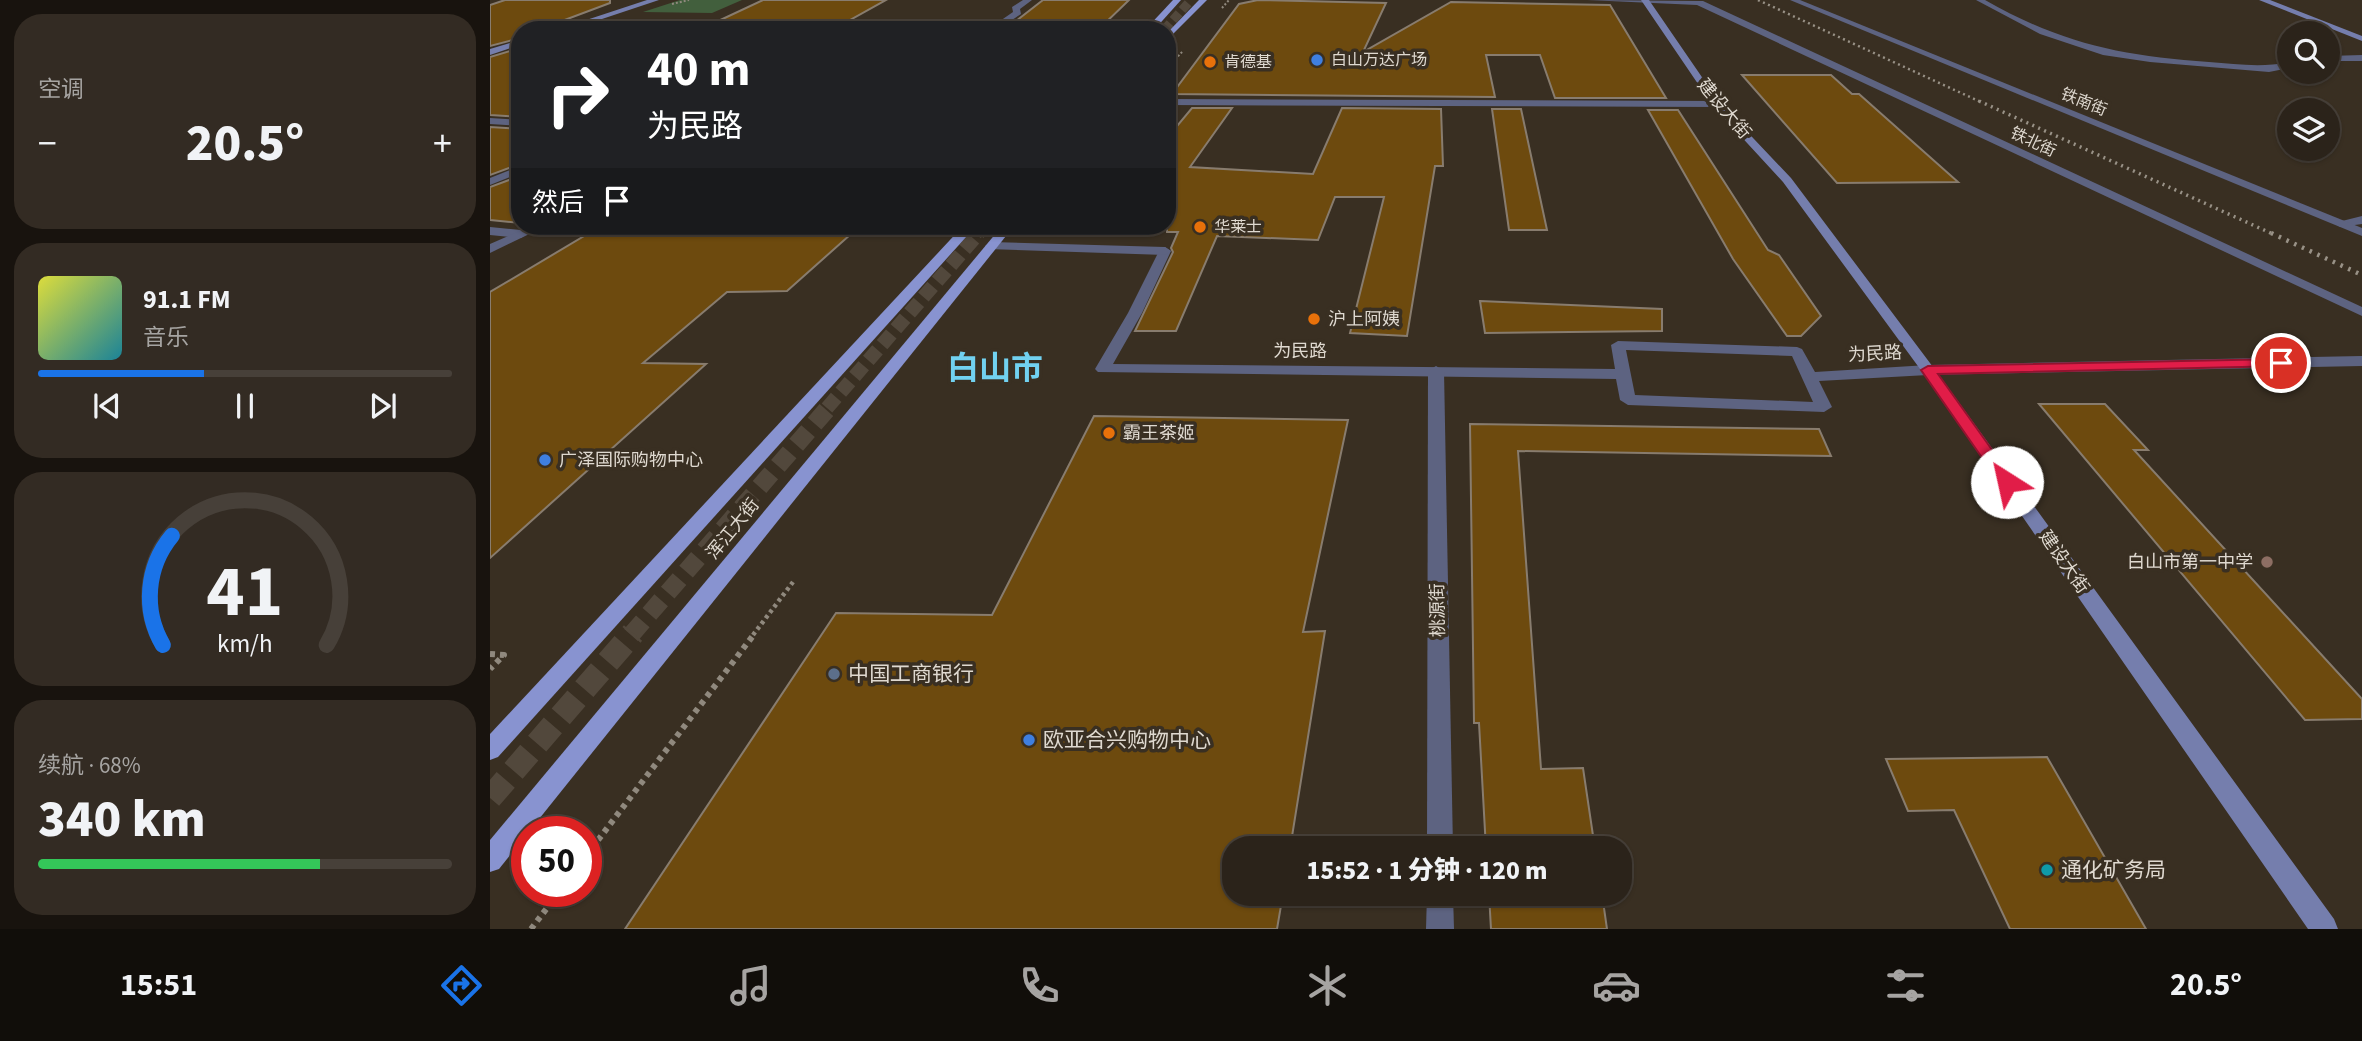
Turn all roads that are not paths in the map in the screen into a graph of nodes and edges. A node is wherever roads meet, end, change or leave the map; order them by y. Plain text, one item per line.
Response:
1 (655, 0) edge
2 (1028, 0) edge
3 (1177, 0) edge
4 (1203, 0) edge
5 (1591, 0) edge
6 (1794, 0) edge
7 (1980, 0) edge
8 (2263, 0) edge
9 (1645, 1) edge
10 (1696, 2) edge
11 (588, 21) edge
12 (1004, 21) edge
13 (1157, 21) edge
14 (1176, 28) edge
15 (2362, 39) edge
16 (511, 46) edge
17 (490, 52) edge
18 (2362, 58) edge
19 (2340, 59) edge
20 (2277, 67) edge
21 (1176, 102) edge
22 (1716, 104) junction
23 (490, 121) edge
24 (511, 122) edge
25 (511, 173) edge
26 (490, 181) edge
27 (2362, 219) edge
28 (2340, 223) junction
29 (490, 231) edge
30 (2362, 232) edge
31 (511, 233) edge
32 (519, 235) edge
33 (962, 235) tunnel mouth
34 (1001, 235) edge
35 (991, 246) junction
36 (490, 249) edge
37 (2362, 312) edge
38 (2362, 361) edge
39 (1928, 370) junction
40 (1436, 372) junction
41 (1623, 374) junction
42 (1810, 377) junction
43 (490, 750) edge
44 (1440, 836) edge
45 (490, 860) edge
46 (1440, 906) edge
47 (1440, 929) edge
48 (2324, 929) edge

1 - 11 main road
2 - 12 street
3 - 13 main road
4 - 14 main road
5 - 9 street
6 - 28 street, 铁南街
7 - 20 street
8 - 15 main road
9 - 10 street
9 - 22 main road, 建设大街
10 - 37 street, 铁北街
16 - 17 main road
18 - 19 street
21 - 22 street
22 - 39 main road, 建设大街
23 - 24 street
25 - 26 street
27 - 28 street
28 - 30 street, 铁南街
29 - 31 street
32 - 36 street
33 - 43 main road, 浑江大街
34 - 35 main road, 浑江大街
35 - 40 street, 为民路
35 - 45 main road, 浑江大街
38 - 39 street, 为民路
39 - 42 street, 为民路
39 - 48 main road, 建设大街
40 - 41 street, 为民路
40 - 44 street, 桃源街
41 - 42 street
41 - 42 street
46 - 47 street

